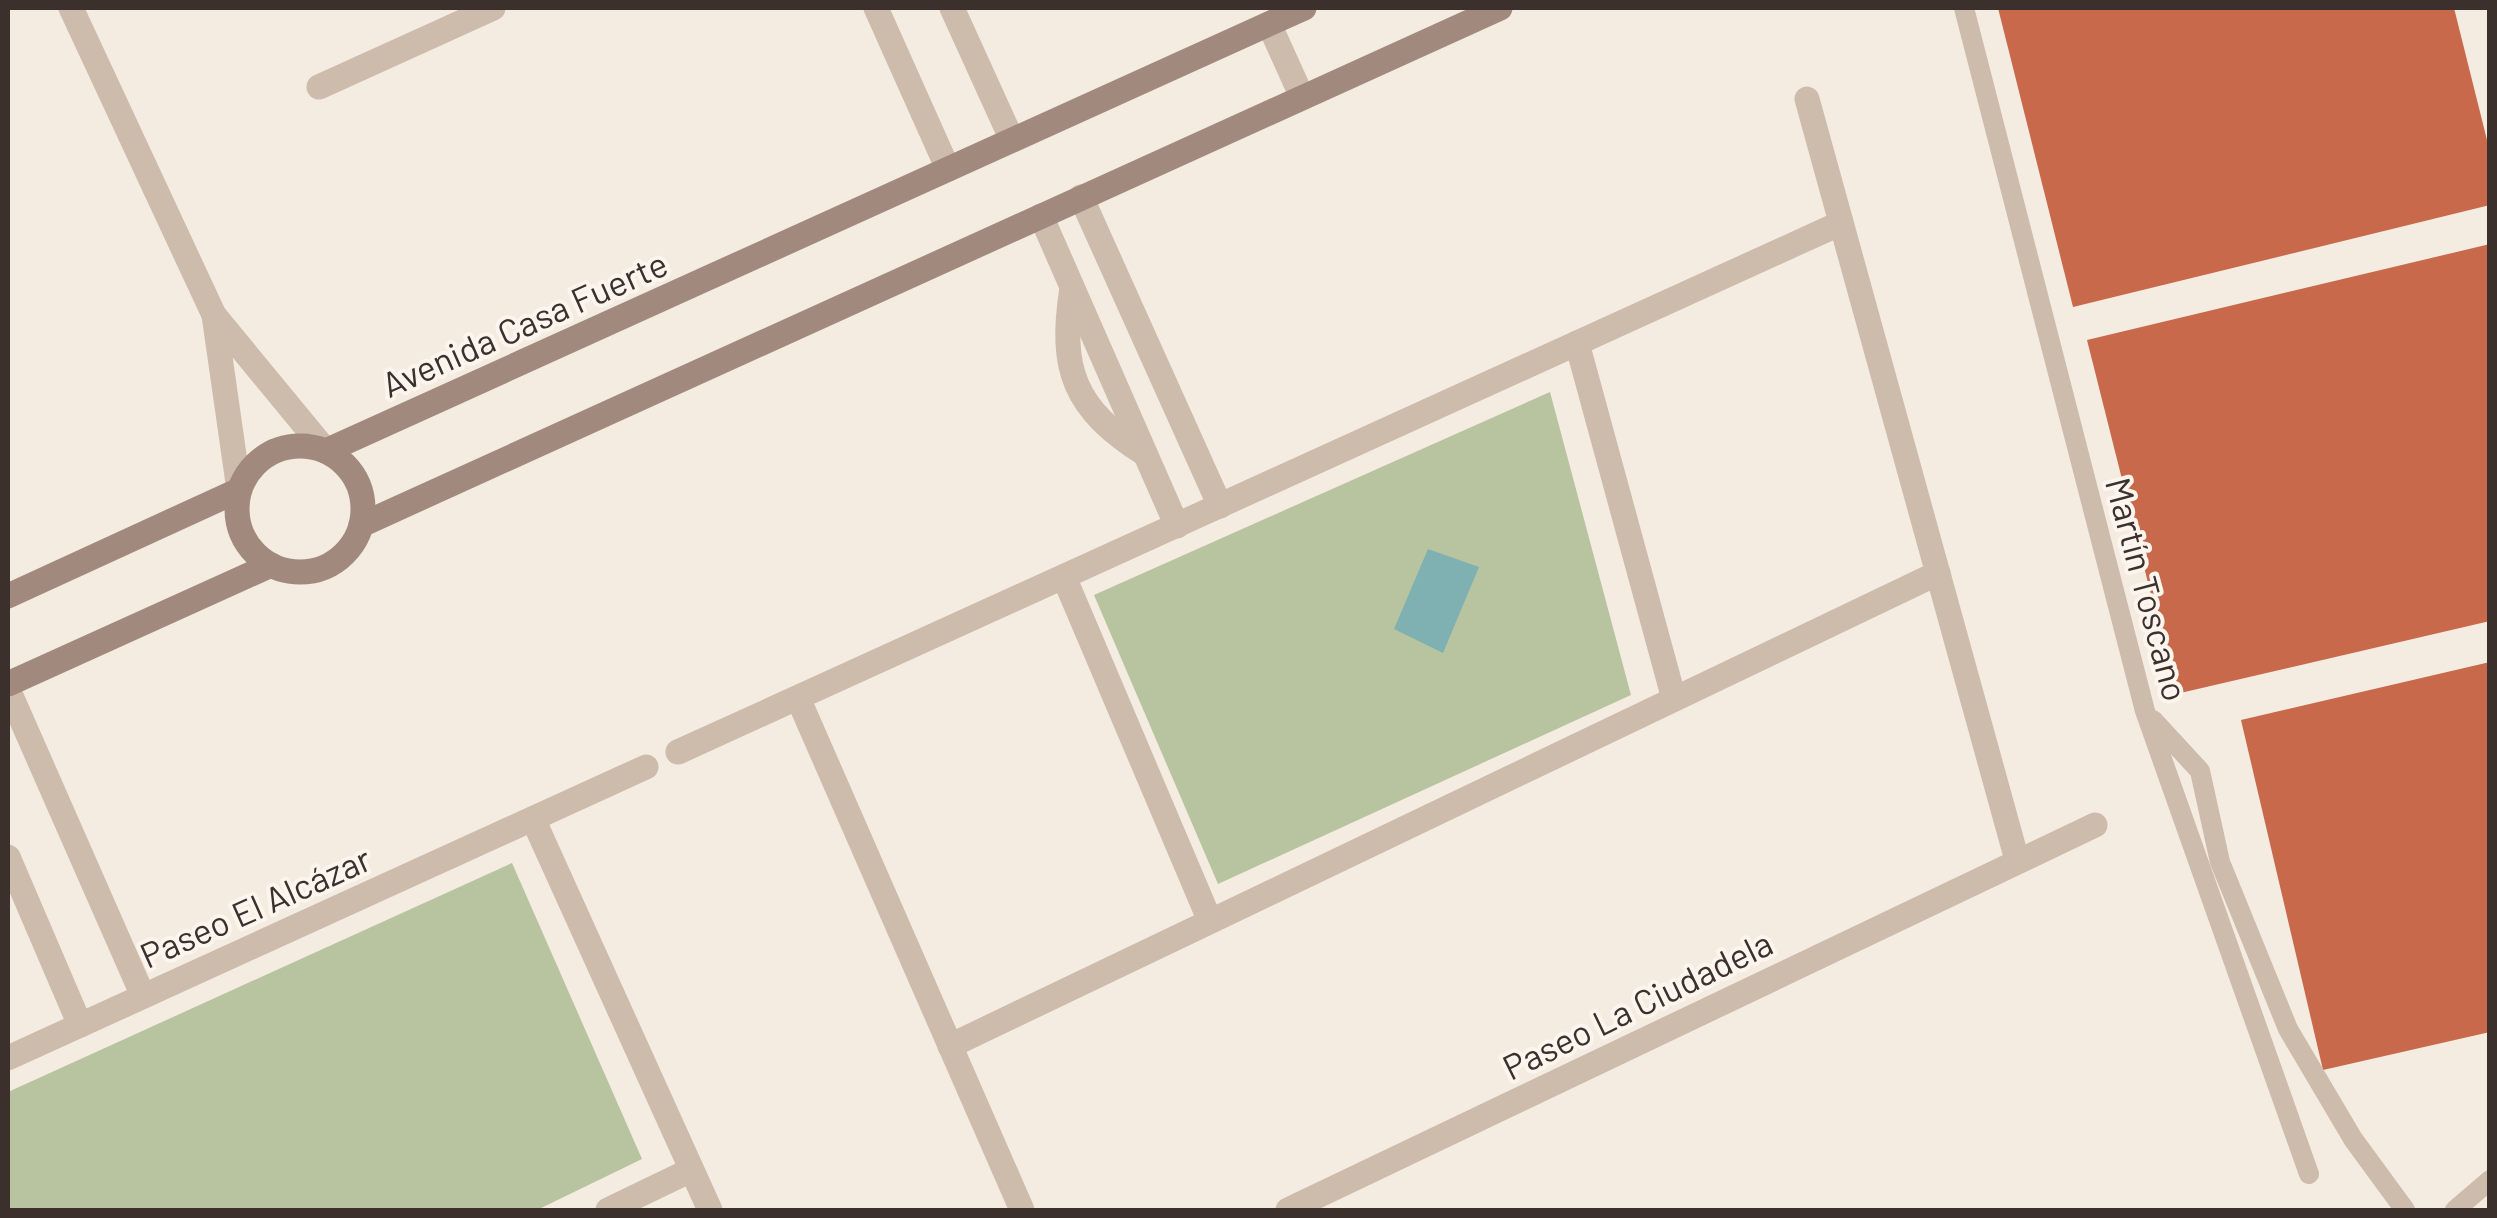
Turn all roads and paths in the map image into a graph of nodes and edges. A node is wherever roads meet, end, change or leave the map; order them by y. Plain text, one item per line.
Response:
1 (71, 8) edge
2 (494, 8) edge
3 (876, 8) edge
4 (952, 8) edge
5 (1304, 8) edge
6 (1500, 8) edge
7 (1964, 8) edge
8 (1269, 24) junction
9 (319, 87) dead end
10 (1302, 98) junction
11 (1807, 99) dead end
12 (1012, 140) junction
13 (948, 169) junction
14 (1081, 198) junction
15 (1040, 216) junction
16 (1841, 223) junction
17 (1072, 288) junction
18 (214, 315) junction
19 (1577, 344) junction
20 (326, 451) junction
21 (1145, 454) junction
22 (239, 490) junction
23 (1220, 506) junction
24 (361, 525) junction
25 (1177, 526) junction
26 (271, 565) junction
27 (1938, 573) junction
28 (1064, 577) junction
29 (8, 596) edge
30 (8, 687) edge
31 (798, 698) junction
32 (1674, 700) junction
33 (2145, 711) junction
34 (678, 752) dead end
35 (646, 768) dead end
36 (532, 819) junction
37 (2094, 825) dead end
38 (8, 857) edge
39 (2017, 860) junction
40 (1210, 921) junction
41 (143, 996) junction
42 (80, 1025) junction
43 (950, 1046) junction
44 (8, 1058) edge
45 (692, 1170) junction
46 (2309, 1174) dead end
47 (2490, 1180) edge
48 (608, 1210) edge
49 (710, 1210) edge
50 (1022, 1210) edge
51 (1288, 1210) edge
52 (2405, 1210) edge
53 (2456, 1210) edge

1 - 18 street
2 - 9 street
3 - 13 street
4 - 12 street
5 - 8 street, Avenida Casa Fuerte
6 - 10 street
7 - 33 lane, Martín Toscano
8 - 10 street
8 - 12 street, Avenida Casa Fuerte
10 - 14 street
11 - 16 street
12 - 13 street, Avenida Casa Fuerte
13 - 20 street, Avenida Casa Fuerte
14 - 15 street
14 - 23 street
15 - 17 street
15 - 24 street
16 - 19 street
16 - 27 street
17 - 21 street
17 - 21 street
18 - 20 street
18 - 22 street
19 - 23 street
19 - 32 street
20 - 22 street
20 - 24 street
21 - 25 street
22 - 26 street
22 - 29 street
23 - 25 street
24 - 26 street
25 - 28 street
26 - 30 street
27 - 32 street
27 - 39 street
28 - 31 street
28 - 40 street
30 - 41 street
31 - 34 street
31 - 43 street
32 - 40 street
33 - 46 lane, Martín Toscano
33 - 52 lane
35 - 36 street, Paseo El Alcázar
36 - 41 street, Paseo El Alcázar
36 - 45 street
37 - 39 street, Paseo La Ciudadela
38 - 42 street
39 - 51 street, Paseo La Ciudadela
40 - 43 street
41 - 42 street, Paseo El Alcázar
42 - 44 street, Paseo El Alcázar
43 - 50 street
45 - 48 street
45 - 49 street
47 - 53 lane

